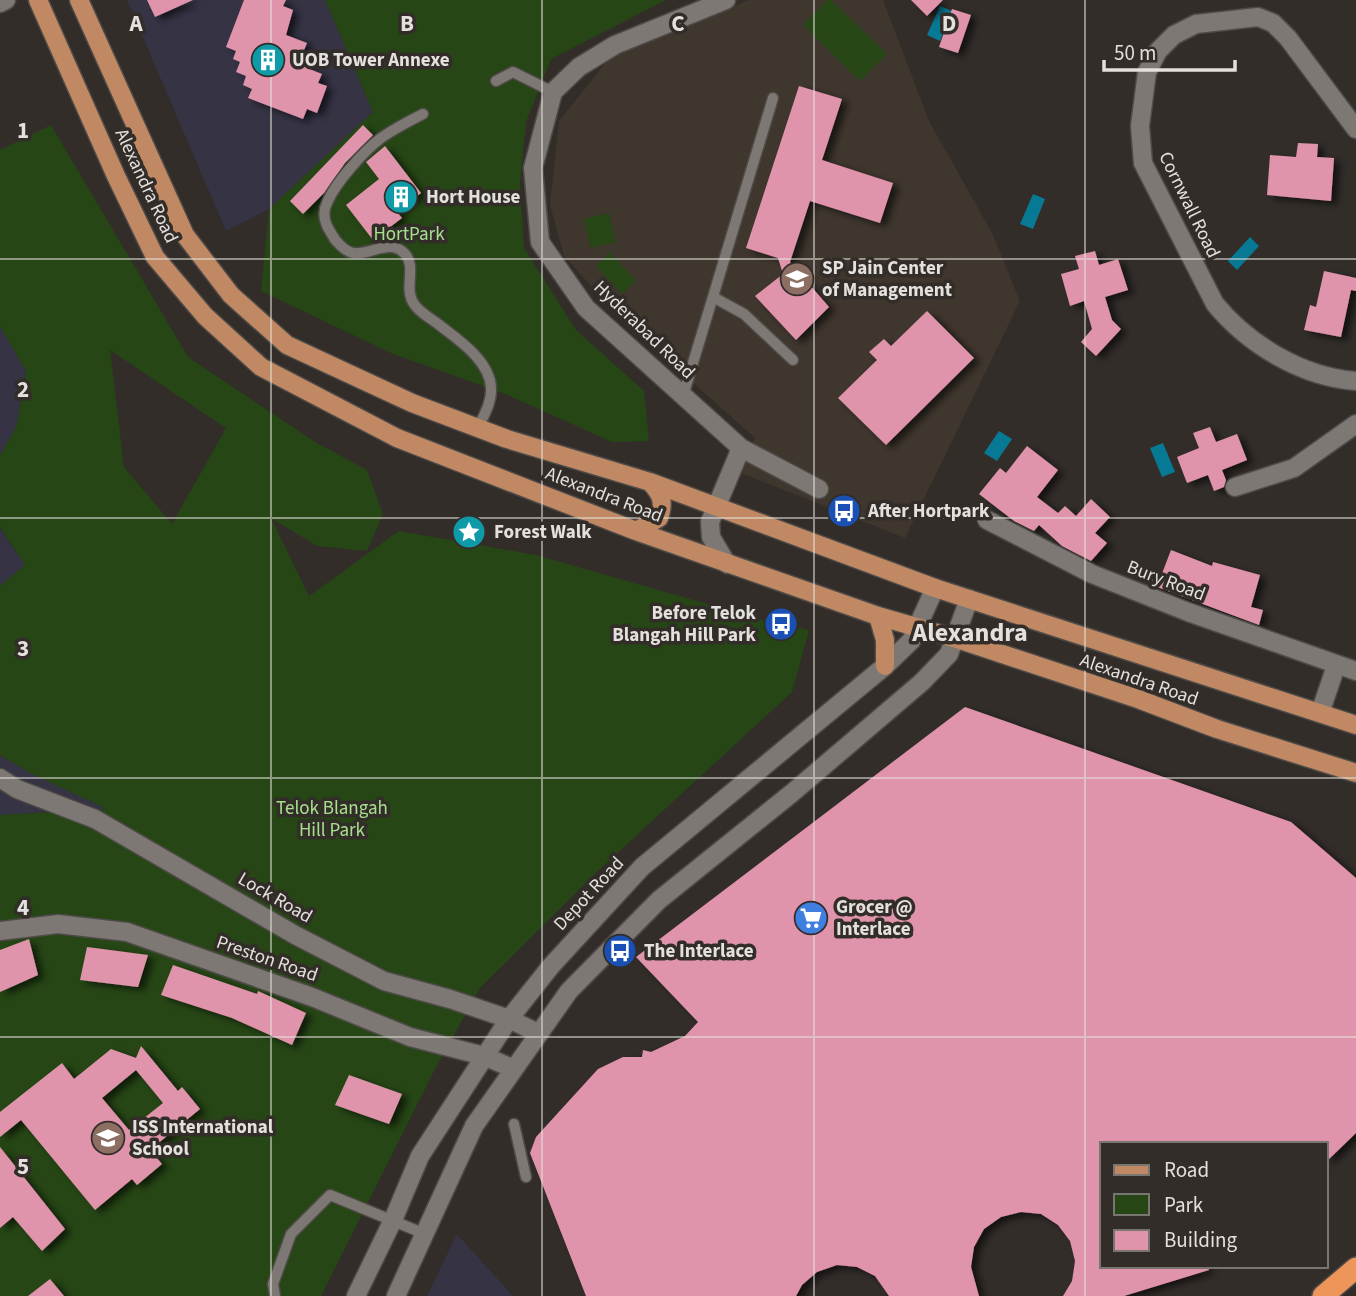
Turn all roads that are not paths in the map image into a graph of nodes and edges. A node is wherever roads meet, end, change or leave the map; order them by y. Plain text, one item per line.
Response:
1 (6, 0) edge
2 (38, 0) edge
3 (79, 0) edge
4 (726, 0) edge
5 (0, 2) edge
6 (496, 81) dead end
7 (553, 92) junction
8 (773, 98) dead end
9 (423, 114) dead end
10 (1356, 129) edge
11 (713, 296) junction
12 (793, 360) dead end
13 (1356, 381) edge
14 (683, 396) junction
15 (1356, 424) edge
16 (478, 428) junction
17 (741, 448) junction
18 (650, 482) junction
19 (1235, 487) dead end
20 (820, 489) dead end
21 (717, 507) junction
22 (987, 520) dead end
23 (636, 531) junction
24 (727, 564) junction
25 (935, 588) junction
26 (970, 599) junction
27 (878, 616) junction
28 (916, 629) junction
29 (954, 638) junction
30 (884, 666) junction
31 (1336, 666) junction
32 (1356, 671) edge
33 (1320, 713) junction
34 (1356, 725) edge
35 (1356, 773) edge
36 (0, 778) edge
37 (9, 790) edge
38 (0, 931) edge
39 (509, 1019) junction
40 (538, 1033) junction
41 (484, 1056) junction
42 (514, 1069) junction
43 (514, 1124) dead end
44 (526, 1177) dead end
45 (393, 1220) junction
46 (425, 1234) junction
47 (1356, 1268) edge
48 (275, 1296) edge
49 (356, 1296) edge
50 (396, 1296) edge
51 (1323, 1296) edge

1 - 5 street
2 - 23 main road, Alexandra Road
3 - 16 main road, Alexandra Road
4 - 7 street
6 - 7 lane
7 - 14 street, Hyderabad Road
8 - 11 lane
9 - 16 lane
10 - 13 street, Cornwall Road
11 - 12 lane
11 - 14 lane
14 - 17 street, Hyderabad Road
15 - 19 street
16 - 18 main road, Alexandra Road
17 - 20 street, Hyderabad Road
17 - 21 street
18 - 21 main road, Alexandra Road
18 - 23 main road
21 - 24 street
21 - 25 main road, Alexandra Road
22 - 31 street, Bury Road
23 - 24 main road, Alexandra Road
24 - 27 main road, Alexandra Road
25 - 26 main road, Alexandra Road
25 - 28 street, Depot Road
26 - 29 street
26 - 33 main road, Alexandra Road
27 - 28 main road, Alexandra Road
27 - 30 main road
28 - 29 main road, Alexandra Road
28 - 30 street, Depot Road
29 - 35 main road, Alexandra Road
29 - 40 street
30 - 39 street, Depot Road
31 - 32 street, Bury Road
31 - 33 street
33 - 34 main road, Alexandra Road
36 - 37 street, Lock Road
37 - 39 street, Lock Road
38 - 41 street, Preston Road
39 - 40 street, Lock Road
39 - 41 street, Depot Road
40 - 42 street
41 - 42 street, Preston Road
41 - 45 street, Depot Road
42 - 46 street
43 - 44 lane
45 - 46 lane
45 - 48 lane
45 - 49 street, Depot Road
46 - 50 street
47 - 51 highway

